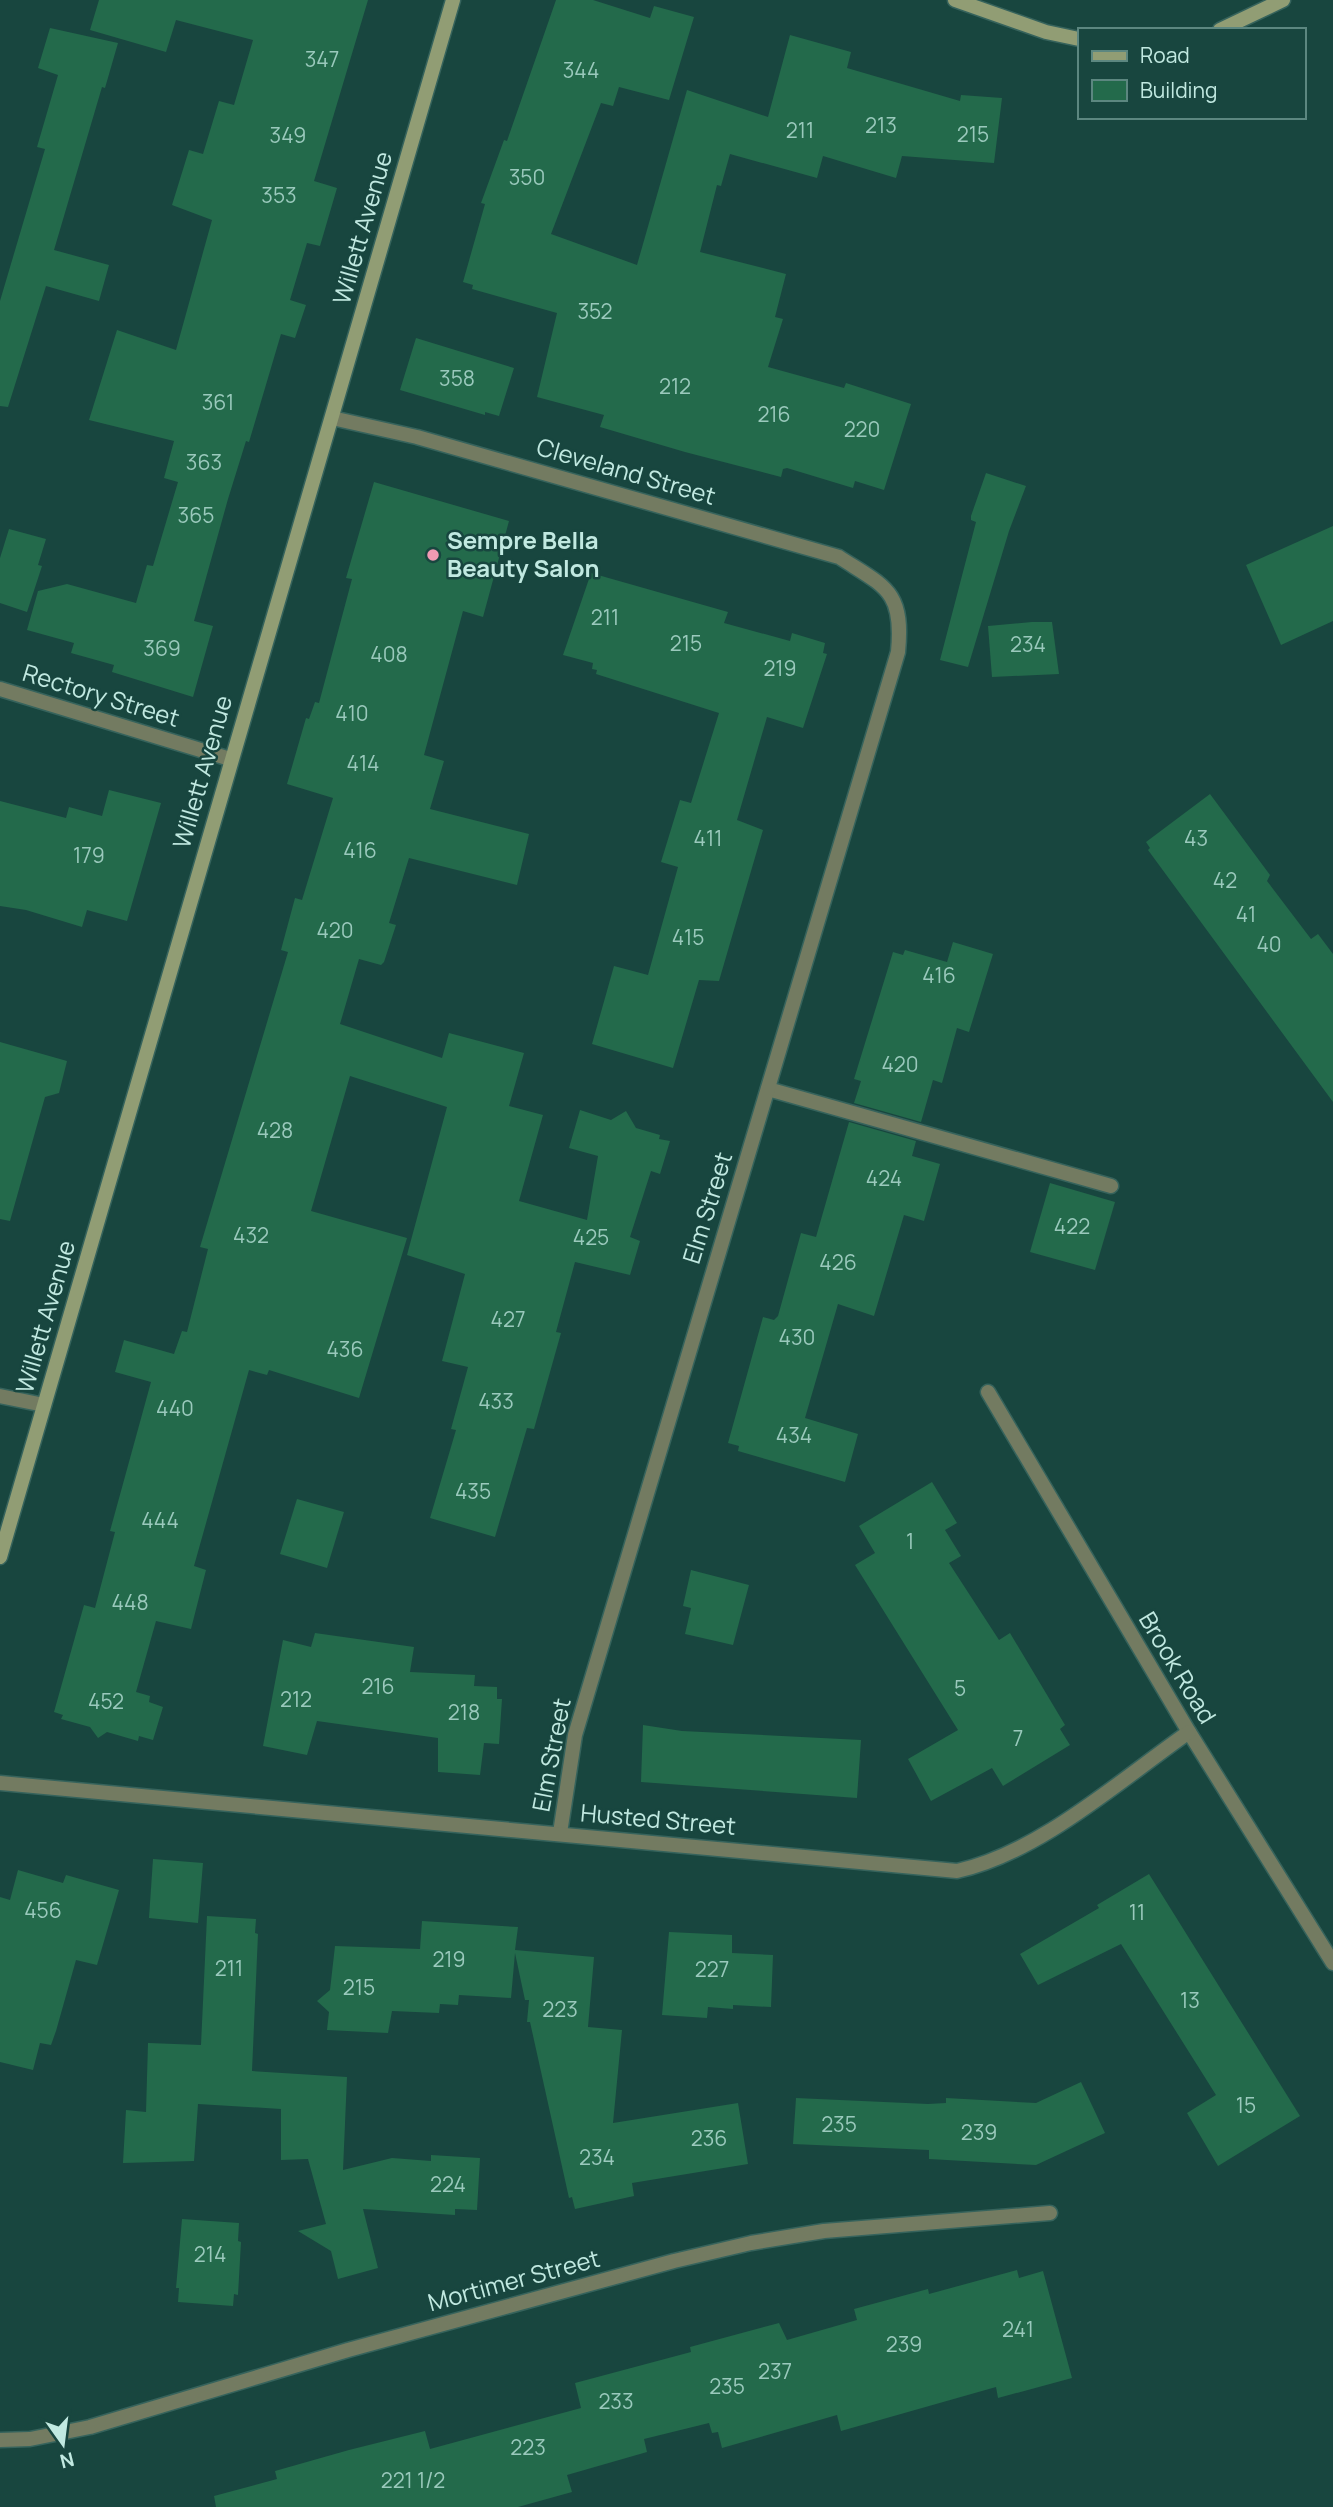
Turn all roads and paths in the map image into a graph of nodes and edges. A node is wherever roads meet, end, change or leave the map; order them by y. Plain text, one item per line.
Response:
1 (453, 0) edge
2 (956, 0) edge
3 (1283, 0) edge
4 (1224, 28) edge
5 (1078, 39) edge
6 (332, 418) junction
7 (894, 598) joint
8 (0, 689) edge
9 (230, 759) junction
10 (768, 1089) junction
11 (1111, 1186) dead end
12 (988, 1392) dead end
13 (0, 1396) edge
14 (44, 1405) junction
15 (0, 1558) edge
16 (1189, 1732) junction
17 (0, 1783) edge
18 (560, 1833) junction
19 (1333, 1963) edge
20 (1050, 2213) dead end
21 (0, 2440) edge

1 - 6 street, Willett Avenue
2 - 5 street
3 - 4 street
6 - 7 street, Cleveland Street
6 - 9 street, Willett Avenue
7 - 10 street, Elm Street
8 - 9 street, Rectory Street
9 - 14 street, Willett Avenue
10 - 11 street
10 - 18 street, Elm Street
12 - 16 street, Brook Road
13 - 14 street
14 - 15 street, Willett Avenue
16 - 18 street, Husted Street
16 - 19 street, Brook Road
17 - 18 street, Husted Street
20 - 21 street, Mortimer Street

